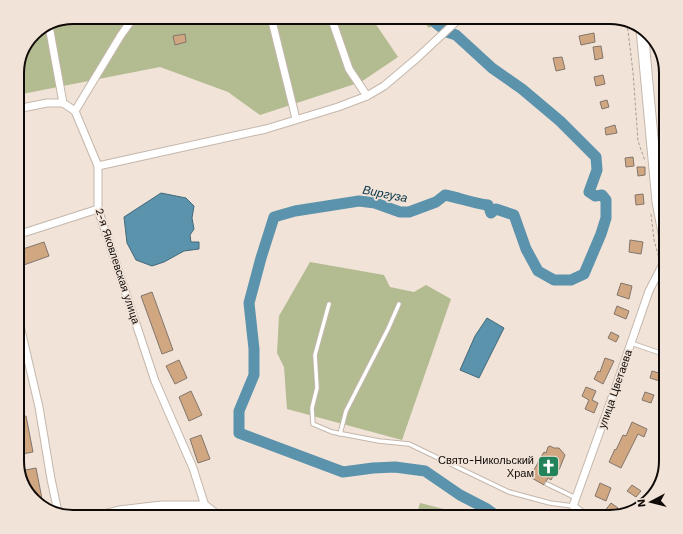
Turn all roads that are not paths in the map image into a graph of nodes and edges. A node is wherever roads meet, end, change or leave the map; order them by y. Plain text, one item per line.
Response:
1 (129, 24) edge
2 (273, 24) edge
3 (333, 24) edge
4 (454, 24) edge
5 (50, 30) edge
6 (643, 36) edge
7 (367, 96) junction
8 (63, 103) junction
9 (24, 108) edge
10 (75, 111) junction
11 (296, 119) junction
12 (98, 166) junction
13 (659, 207) edge
14 (98, 209) junction
15 (24, 233) edge
16 (659, 271) edge
17 (329, 304) dead end
18 (399, 304) dead end
19 (24, 343) edge
20 (631, 343) junction
21 (659, 353) edge
22 (340, 434) junction
23 (547, 484) dead end
24 (576, 498) junction
25 (205, 506) junction
26 (573, 506) junction
27 (57, 507) edge
28 (128, 510) edge
29 (210, 510) edge
30 (578, 510) edge

1 - 10 street
2 - 11 street
3 - 7 street
4 - 7 street
5 - 8 street
6 - 13 main road
7 - 11 street
8 - 9 street
8 - 10 street
10 - 12 street, 2-я Яковлевская улица
11 - 12 street
12 - 14 street, 2-я Яковлевская улица
14 - 15 street
14 - 25 street, 2-я Яковлевская улица
16 - 20 street, улица Цветаева
17 - 22 lane
18 - 22 lane
19 - 27 street
20 - 21 lane
20 - 24 street, улица Цветаева
22 - 26 lane
23 - 24 lane
24 - 26 street, улица Цветаева
25 - 28 street
25 - 29 street
26 - 30 street

